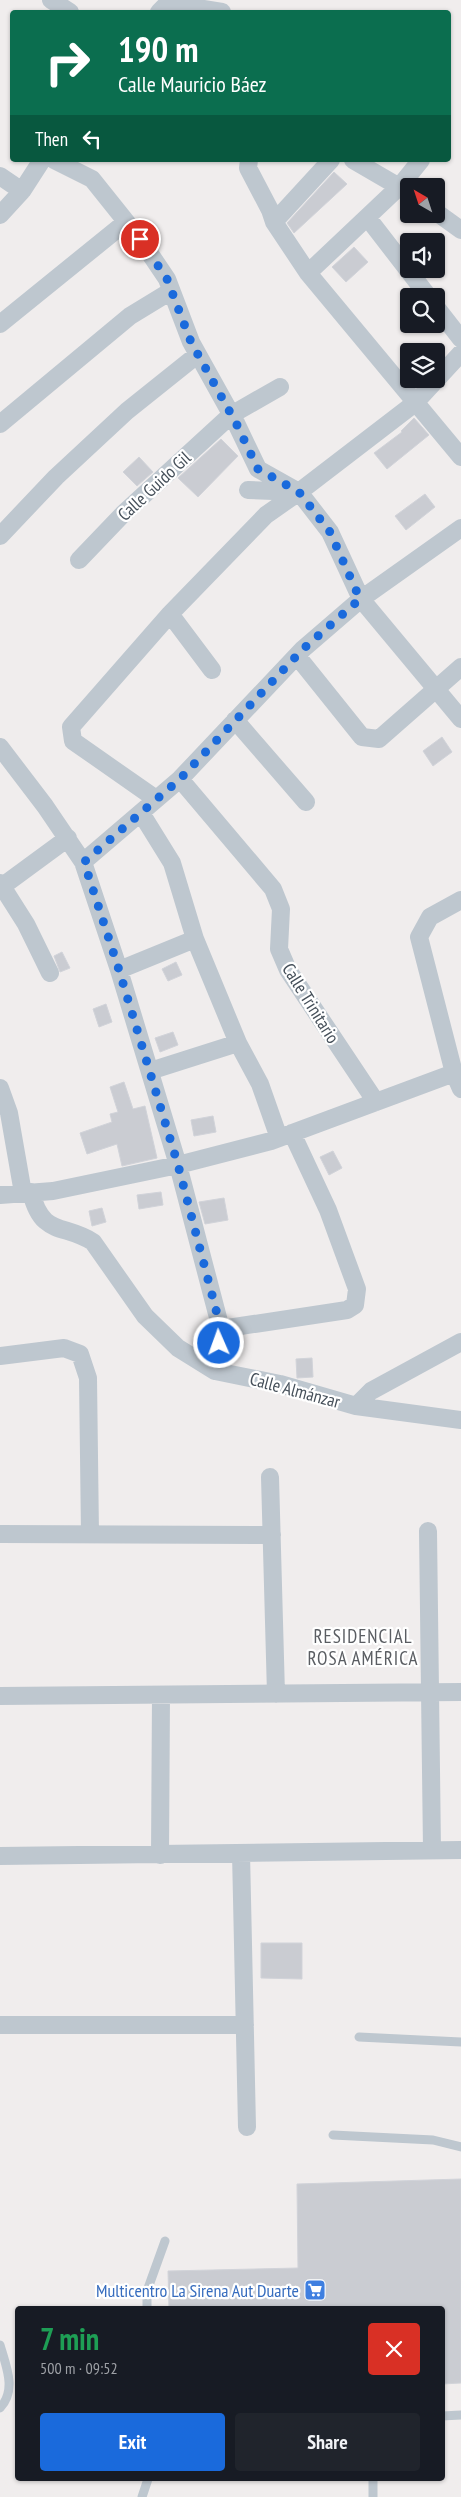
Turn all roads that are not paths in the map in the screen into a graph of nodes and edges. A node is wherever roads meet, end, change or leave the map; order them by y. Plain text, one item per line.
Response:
1 (51, 0) edge
2 (67, 10) edge
3 (161, 10) edge
4 (211, 10) edge
5 (41, 162) edge
6 (58, 162) edge
7 (248, 162) edge
8 (329, 162) edge
9 (357, 162) edge
10 (420, 162) edge
11 (0, 176) edge
12 (410, 178) edge
13 (400, 187) edge
14 (22, 191) junction
15 (400, 192) edge
16 (0, 215) edge
17 (366, 217) junction
18 (445, 218) edge
19 (126, 222) junction
20 (274, 222) junction
21 (461, 230) edge
22 (308, 273) junction
23 (422, 288) edge
24 (171, 291) junction
25 (445, 319) edge
26 (0, 324) edge
27 (461, 339) edge
28 (461, 354) edge
29 (198, 355) junction
30 (280, 387) dead end
31 (415, 402) junction
32 (231, 414) junction
33 (0, 424) edge
34 (461, 457) edge
35 (248, 490) dead end
36 (299, 492) junction
37 (461, 528) edge
38 (0, 536) edge
39 (79, 560) dead end
40 (360, 599) junction
41 (170, 614) junction
42 (296, 656) junction
43 (461, 667) edge
44 (212, 670) dead end
45 (437, 689) junction
46 (461, 719) edge
47 (235, 720) junction
48 (0, 747) edge
49 (180, 779) junction
50 (156, 799) junction
51 (306, 802) dead end
52 (140, 813) junction
53 (68, 838) junction
54 (84, 862) junction
55 (1, 886) edge
56 (461, 900) edge
57 (195, 939) junction
58 (119, 970) junction
59 (50, 973) dead end
60 (238, 1044) junction
61 (150, 1071) junction
62 (458, 1081) edge
63 (0, 1088) edge
64 (376, 1102) junction
65 (286, 1136) junction
66 (178, 1165) junction
67 (27, 1193) junction
68 (0, 1195) edge
69 (221, 1329) junction
70 (461, 1342) edge
71 (0, 1356) edge
72 (215, 1371) junction
73 (356, 1406) junction
74 (461, 1420) edge
75 (270, 1477) dead end
76 (428, 1531) dead end
77 (0, 1534) edge
78 (90, 1534) junction
79 (272, 1535) junction
80 (461, 1692) edge
81 (276, 1694) junction
82 (430, 1694) junction
83 (0, 1696) edge
84 (161, 1696) junction
85 (432, 1850) junction
86 (461, 1850) edge
87 (241, 1853) junction
88 (160, 1855) junction
89 (0, 1856) edge
90 (245, 2024) junction
91 (0, 2025) edge
92 (359, 2037) dead end
93 (461, 2042) edge
94 (248, 2127) dead end
95 (334, 2134) dead end
96 (461, 2146) edge
97 (165, 2241) dead end
98 (147, 2306) edge
99 (0, 2345) edge
100 (0, 2408) edge
101 (461, 2415) edge
102 (445, 2416) edge
103 (147, 2481) edge
104 (373, 2481) edge
105 (142, 2497) edge
106 (373, 2497) edge

1 - 2 street
3 - 4 street
5 - 14 street
6 - 19 street
7 - 20 street
8 - 20 street
9 - 13 street
10 - 12 street
11 - 14 street
14 - 16 street
15 - 17 street
17 - 22 street
17 - 23 street
18 - 21 street
19 - 24 street
19 - 26 street
20 - 22 street
22 - 31 street
24 - 29 street
24 - 33 street
25 - 27 street
28 - 31 street
29 - 32 street
29 - 38 street
30 - 32 street, Calle Guido Gil
31 - 34 street
31 - 36 street
32 - 36 street
32 - 39 street, Calle Guido Gil
35 - 36 street
36 - 40 street
36 - 41 street
37 - 40 street
40 - 42 street
40 - 45 street
41 - 44 street
41 - 50 street
42 - 45 street
42 - 47 street
43 - 45 street
45 - 46 street
47 - 49 street
47 - 51 street
48 - 53 street
49 - 50 street
49 - 64 street, Calle Trinitario
50 - 52 street
52 - 54 street
52 - 57 street
53 - 54 street
53 - 55 street
54 - 58 street
55 - 59 street
56 - 62 street
57 - 58 street
57 - 60 street
58 - 61 street
60 - 61 street
60 - 65 street
61 - 66 street
62 - 64 street
63 - 67 street, Calle Almánzar
64 - 65 street
65 - 66 street
65 - 69 street
66 - 67 street
66 - 69 street
67 - 68 street
67 - 72 street, Calle Almánzar
69 - 72 street
70 - 73 street
71 - 78 street
72 - 73 street, Calle Almánzar
73 - 74 street, Calle Almánzar
75 - 79 street
76 - 82 street
77 - 78 street
78 - 79 street
79 - 81 street
80 - 82 street
81 - 82 street
81 - 84 street
82 - 85 street
83 - 84 street
84 - 88 street
85 - 86 street
85 - 87 street
87 - 88 street
87 - 90 street
88 - 89 street
90 - 91 street
90 - 94 street
92 - 93 lane
95 - 96 lane
97 - 98 lane
99 - 100 lane
101 - 102 lane
103 - 105 lane
104 - 106 lane

